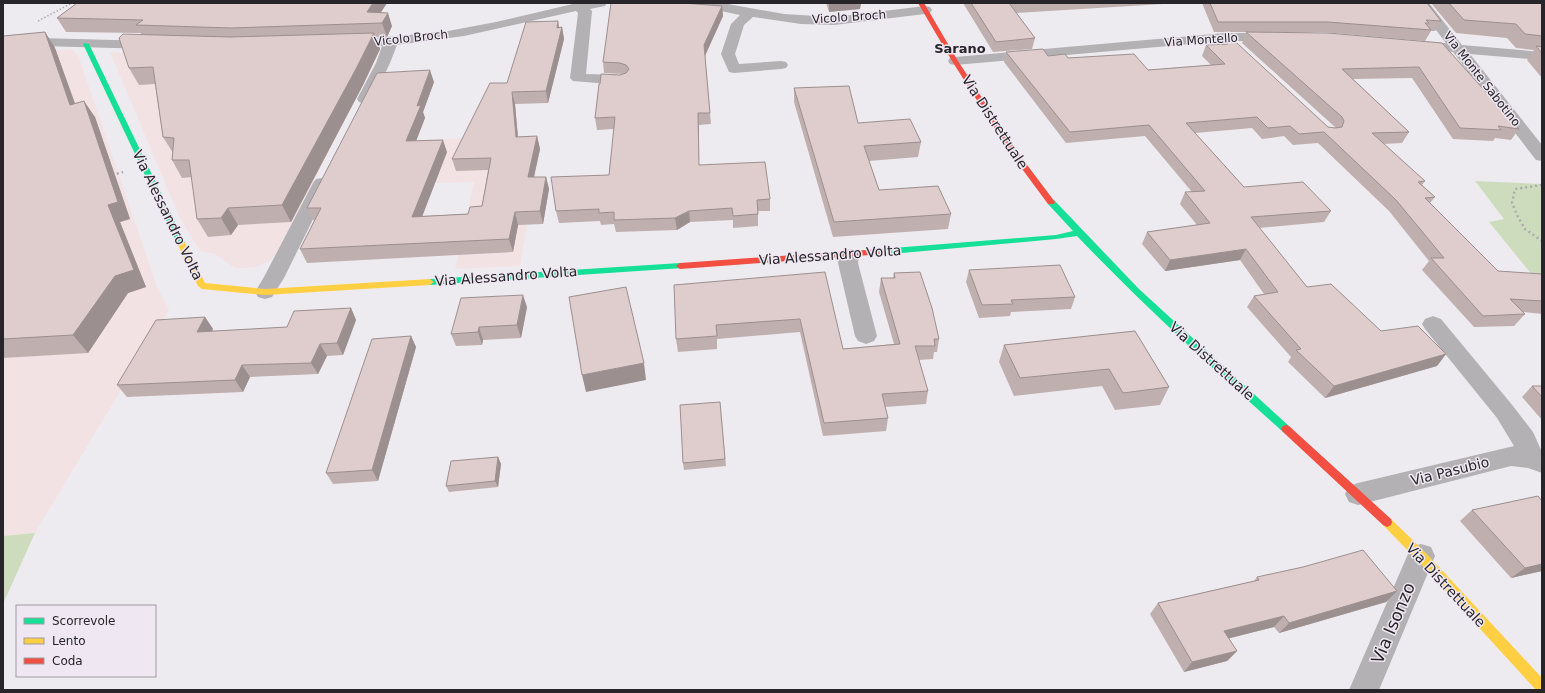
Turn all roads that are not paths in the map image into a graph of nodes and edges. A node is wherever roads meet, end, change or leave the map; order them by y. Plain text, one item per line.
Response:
1 (600, 3) edge
2 (702, 3) edge
3 (1422, 3) edge
4 (578, 6) junction
5 (923, 6) edge
6 (750, 13) junction
7 (1225, 37) junction
8 (1285, 38) edge
9 (9, 41) edge
10 (392, 42) junction
11 (86, 44) junction
12 (330, 44) edge
13 (1406, 44) edge
14 (166, 45) edge
15 (1459, 49) junction
16 (1242, 53) edge
17 (1542, 56) edge
18 (955, 61) junction
19 (781, 65) dead end
20 (621, 80) edge
21 (359, 111) edge
22 (1542, 156) edge
23 (331, 167) edge
24 (1078, 233) junction
25 (849, 255) junction
26 (265, 292) junction
27 (1433, 324) dead end
28 (866, 336) dead end
29 (1536, 460) edge
30 (1358, 494) junction
31 (1421, 556) junction
32 (1542, 687) edge
33 (1364, 690) edge

1 - 4 street, Vicolo Broch
2 - 6 street, Vicolo Broch
3 - 15 street, Via Monte Sabotino
4 - 10 street, Vicolo Broch
4 - 20 street
5 - 6 street, Vicolo Broch
5 - 18 street, Via Distrettuale
6 - 19 street
7 - 8 street, Via Montello
7 - 16 street
7 - 18 street, Via Montello
9 - 11 street
10 - 12 street, Vicolo Broch
10 - 21 street
11 - 14 street
11 - 26 street, Via Alessandro Volta
13 - 15 street
15 - 17 street
15 - 22 street, Via Monte Sabotino
18 - 24 street, Via Distrettuale
23 - 26 street
24 - 25 street, Via Alessandro Volta
24 - 30 street, Via Distrettuale
25 - 26 street, Via Alessandro Volta
25 - 28 street
27 - 29 street
29 - 30 street, Via Pasubio
30 - 31 street, Via Distrettuale
31 - 32 street, Via Distrettuale
31 - 33 street, Via Isonzo

